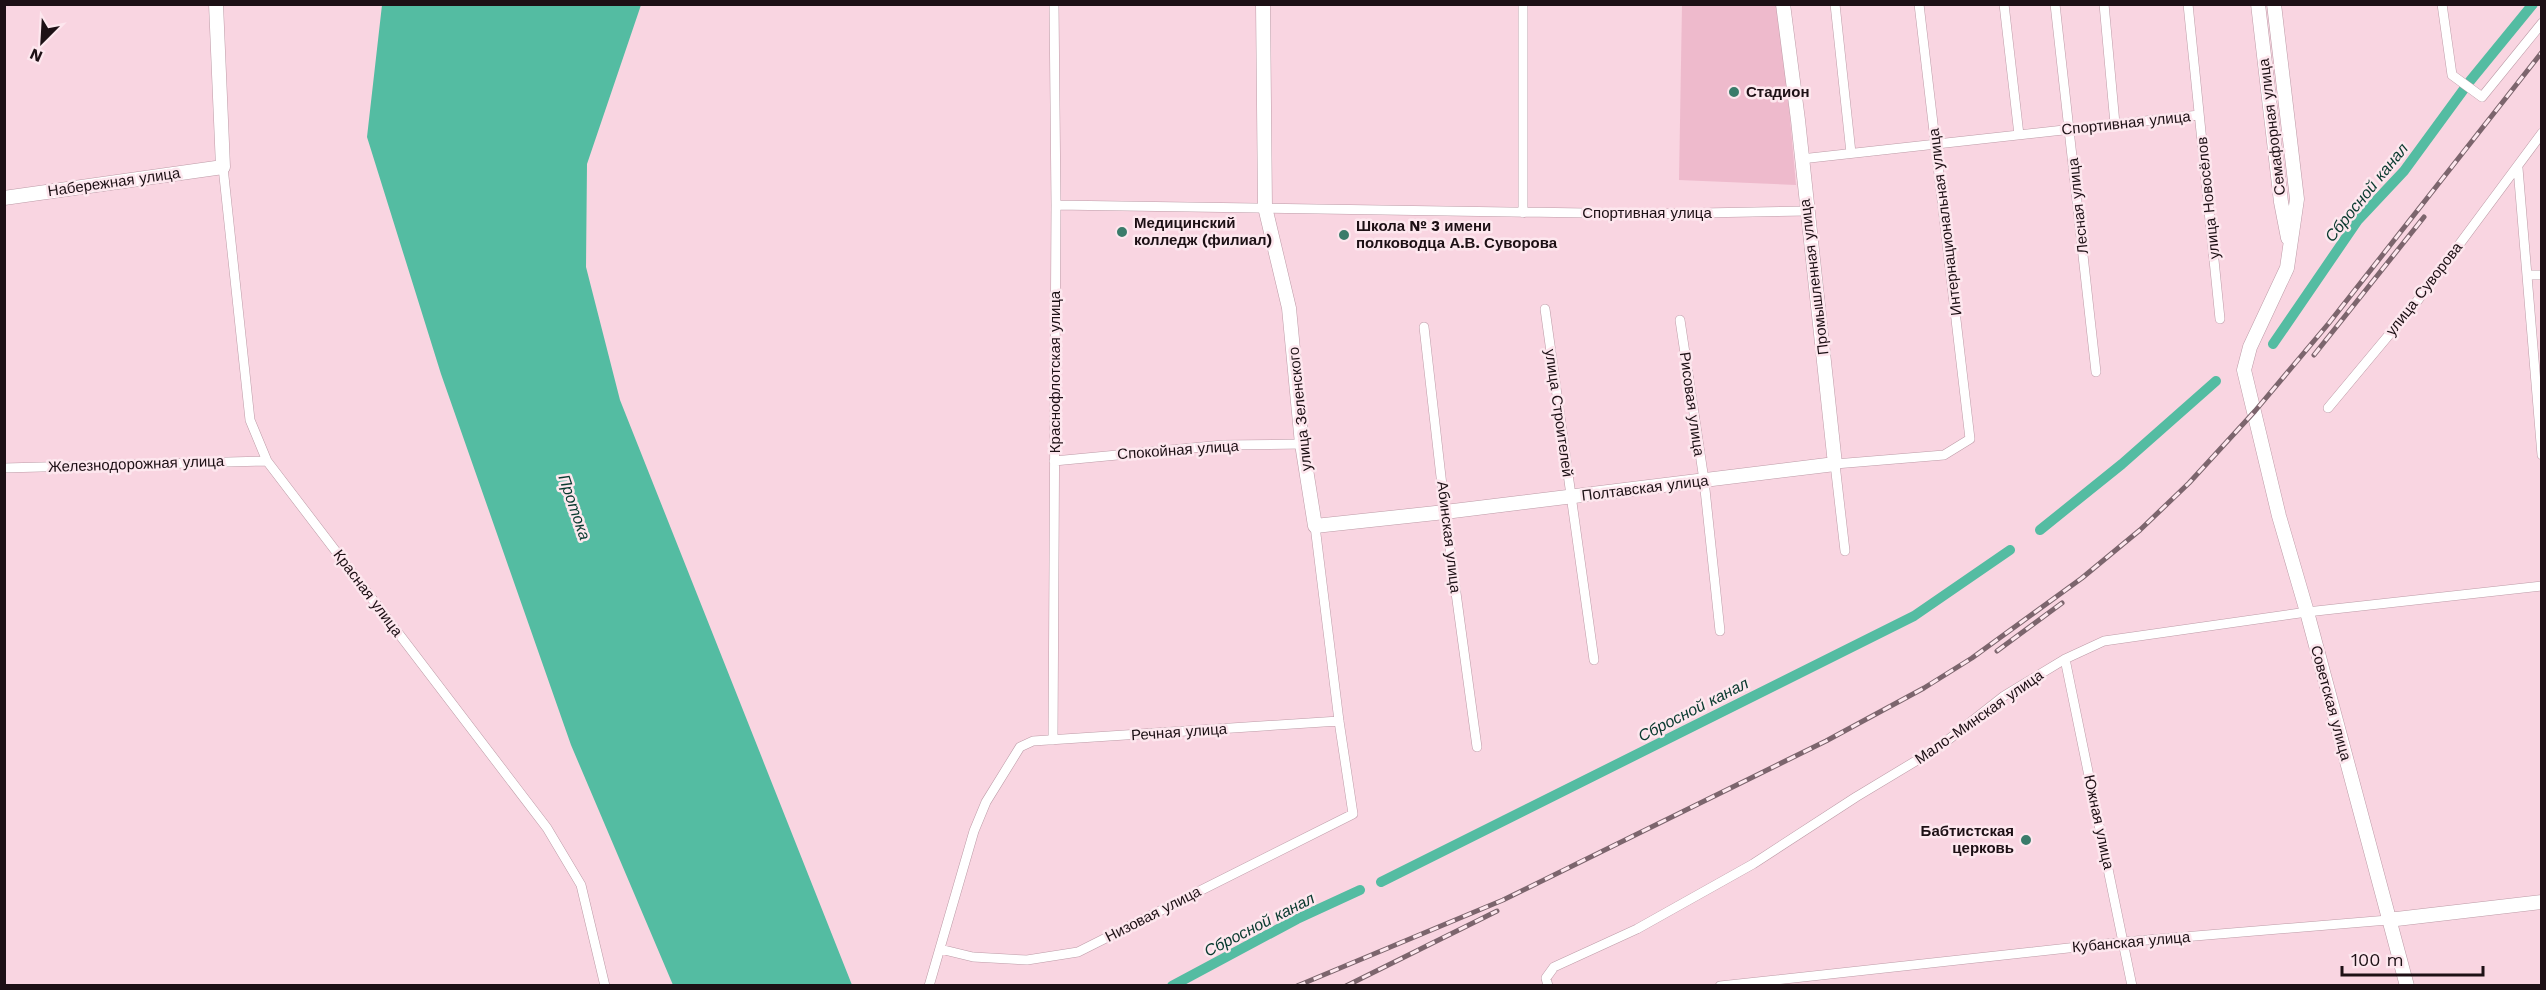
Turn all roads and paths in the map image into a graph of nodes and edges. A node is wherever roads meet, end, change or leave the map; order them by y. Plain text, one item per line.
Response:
1 (216, 4) edge
2 (1054, 4) edge
3 (1263, 4) edge
4 (1523, 4) edge
5 (1783, 4) edge
6 (1835, 4) edge
7 (1919, 4) edge
8 (2004, 4) edge
9 (2055, 4) edge
10 (2104, 4) edge
11 (2188, 4) edge
12 (2258, 4) edge
13 (2274, 4) edge
14 (2442, 4) edge
15 (2541, 23) edge
16 (2199, 115) junction
17 (2115, 124) junction
18 (2070, 129) junction
19 (2541, 133) edge
20 (2019, 135) junction
21 (1935, 144) junction
22 (1851, 153) junction
23 (1802, 159) junction
24 (223, 167) junction
25 (2518, 168) junction
26 (4, 198) edge
27 (2297, 199) junction
28 (2281, 201) junction
29 (1056, 205) junction
30 (1265, 207) junction
31 (1806, 211) junction
32 (1523, 213) junction
33 (2290, 249) junction
34 (2528, 275) junction
35 (2541, 275) edge
36 (1545, 309) dead end
37 (2220, 319) dead end
38 (1680, 320) dead end
39 (1424, 327) dead end
40 (2096, 372) dead end
41 (2328, 408) dead end
42 (2257, 420) joint
43 (1970, 439) joint
44 (1302, 444) junction
45 (2541, 455) edge
46 (267, 460) junction
47 (1054, 461) junction
48 (1835, 464) junction
49 (4, 468) edge
50 (1704, 480) junction
51 (1571, 497) junction
52 (1445, 512) junction
53 (1315, 526) junction
54 (1845, 551) dead end
55 (2541, 586) edge
56 (2307, 612) junction
57 (1720, 632) dead end
58 (2065, 659) junction
59 (1594, 660) dead end
60 (1339, 721) junction
61 (1053, 740) junction
62 (1477, 747) dead end
63 (1353, 814) joint
64 (2541, 902) edge
65 (2388, 920) junction
66 (2123, 942) junction
67 (940, 949) junction
68 (1805, 981) edge
69 (605, 986) edge
70 (929, 986) edge
71 (1548, 986) edge
72 (1720, 986) edge
73 (2132, 986) edge
74 (2407, 986) edge

1 - 24 street
2 - 29 street, Краснофлотская улица
3 - 30 street, улица Зеленского
4 - 32 street
5 - 23 street, Промышленная улица
6 - 22 street
7 - 21 street, Интернациональная улица
8 - 20 street
9 - 18 street, Лесная улица
10 - 17 street
11 - 16 street, улица Новосёлов
12 - 28 street, Семафорная улица
13 - 27 street, Семафорная улица
14 - 15 street
16 - 17 street, Спортивная улица
16 - 37 street, улица Новосёлов
17 - 18 street, Спортивная улица
18 - 20 street, Спортивная улица
18 - 40 street, Лесная улица
19 - 25 street, улица Суворова
20 - 21 street, Спортивная улица
21 - 22 street, Спортивная улица
21 - 43 street, Интернациональная улица
22 - 23 street, Спортивная улица
23 - 31 street, Промышленная улица
24 - 26 street, Набережная улица
24 - 46 street, Красная улица
25 - 34 street
25 - 41 street, улица Суворова
27 - 28 street
27 - 33 street, Семафорная улица
28 - 33 street, Семафорная улица
29 - 30 street, Спортивная улица
29 - 47 street, Краснофлотская улица
30 - 32 street, Спортивная улица
30 - 44 street, улица Зеленского
31 - 32 street, Спортивная улица
31 - 48 street, Промышленная улица
33 - 42 street, Семафорная улица
34 - 35 street
34 - 45 street
36 - 51 street, улица Строителей
38 - 50 street, Рисовая улица
39 - 52 street, Абинская улица
42 - 56 street, Советская улица
43 - 48 street, Полтавская улица
44 - 47 street, Спокойная улица
44 - 53 street, улица Зеленского
46 - 49 street, Железнодорожная улица
46 - 69 street, Красная улица
47 - 61 street, Краснофлотская улица
48 - 50 street, Полтавская улица
48 - 54 street, Промышленная улица
50 - 51 street, Полтавская улица
50 - 57 street, Рисовая улица
51 - 52 street, Полтавская улица
51 - 59 street, улица Строителей
52 - 53 street, Полтавская улица
52 - 62 street, Абинская улица
53 - 60 street, улица Зеленского
55 - 56 street, Мало-Минская улица
56 - 58 street, Мало-Минская улица
56 - 65 street, Советская улица
58 - 66 street, Южная улица
58 - 71 street, Мало-Минская улица
60 - 61 street, Речная улица
60 - 63 street, улица Зеленского
61 - 67 street, Речная улица
63 - 67 street, Низовая улица
64 - 65 street, Кубанская улица
65 - 66 street, Кубанская улица
65 - 74 street, Советская улица
66 - 68 street, Кубанская улица
66 - 73 street, Южная улица
67 - 70 street
68 - 72 street, Кубанская улица

